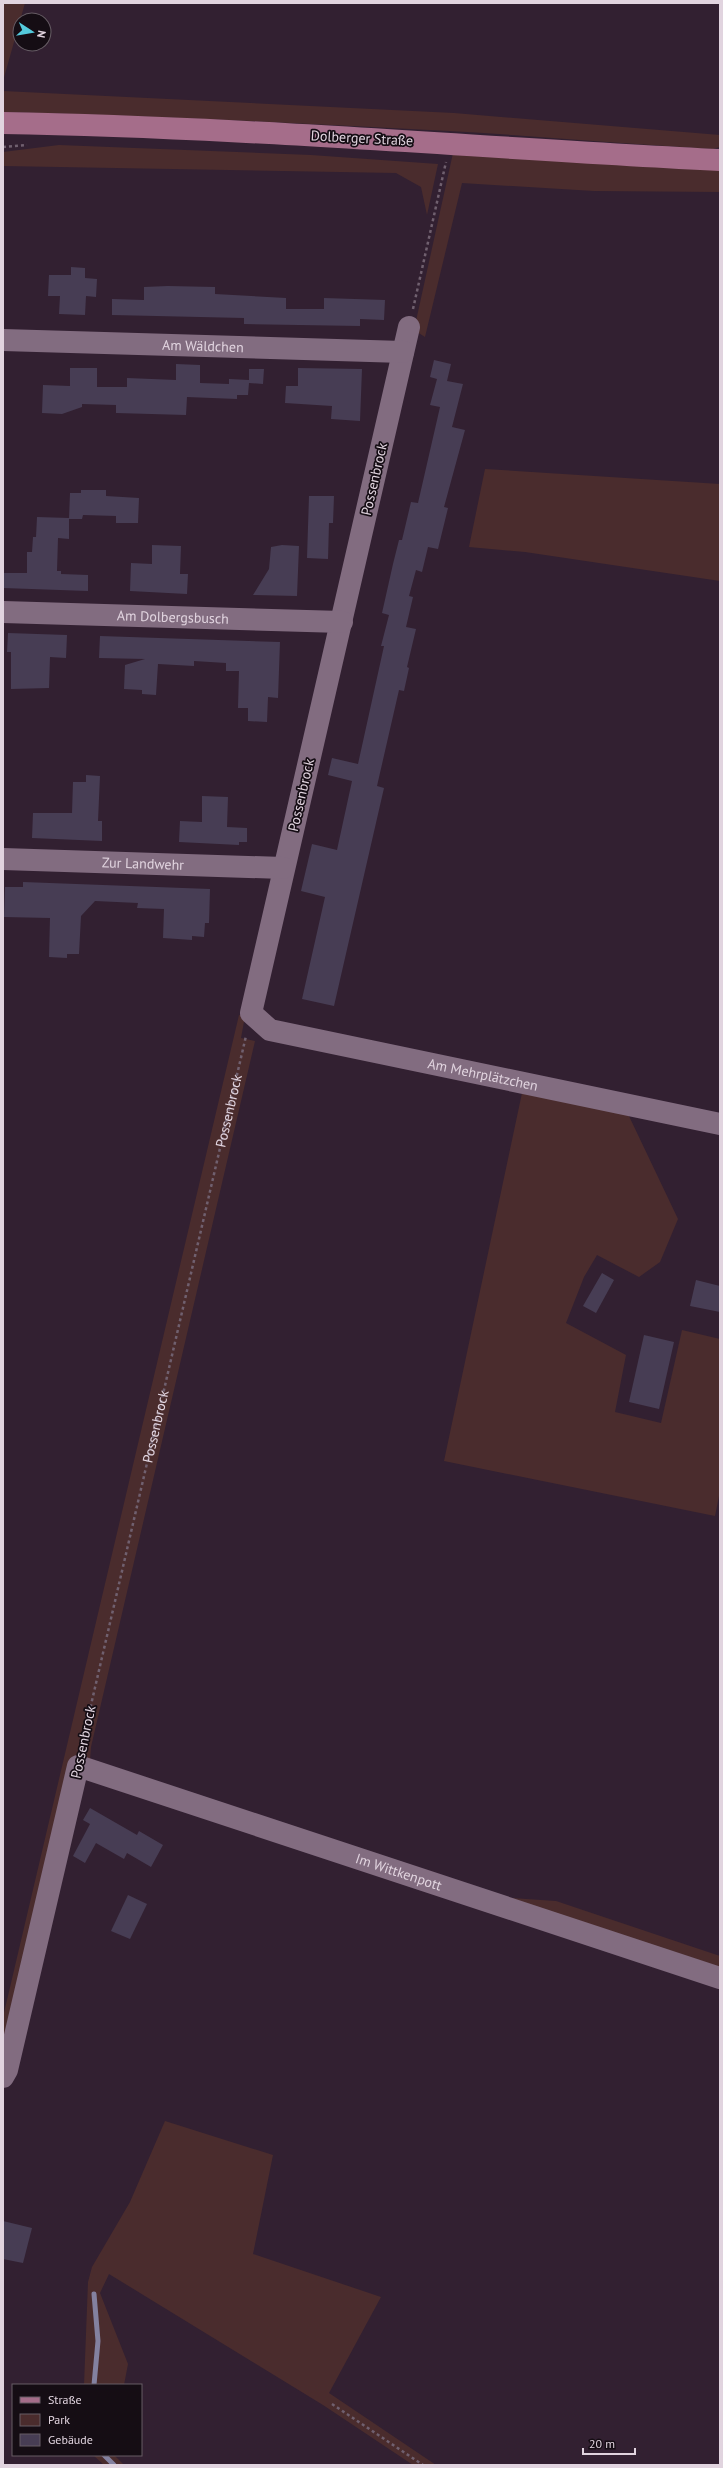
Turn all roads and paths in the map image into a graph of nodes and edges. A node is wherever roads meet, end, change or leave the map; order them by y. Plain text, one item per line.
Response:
1 (3, 123) edge
2 (449, 143) junction
3 (720, 160) edge
4 (409, 327) joint
5 (3, 340) edge
6 (403, 352) junction
7 (3, 612) edge
8 (342, 622) junction
9 (3, 860) edge
10 (283, 868) junction
11 (251, 1013) junction
12 (720, 1124) edge
13 (78, 1766) junction
14 (720, 1978) edge
15 (3, 2077) edge
16 (332, 2404) dead end
17 (423, 2465) edge

1 - 2 main road, Dolberger Straße
2 - 3 main road, Dolberger Straße
2 - 4 path
4 - 6 street, Possenbrock
5 - 6 street, Am Wäldchen
6 - 8 street, Possenbrock
7 - 8 street, Am Dolbergsbusch
8 - 10 street, Possenbrock
9 - 10 street, Zur Landwehr
10 - 11 street, Possenbrock
11 - 12 street, Am Mehrplätzchen
11 - 13 path, Possenbrock
13 - 14 street, Im Wittkenpott
13 - 15 street, Possenbrock
16 - 17 path

